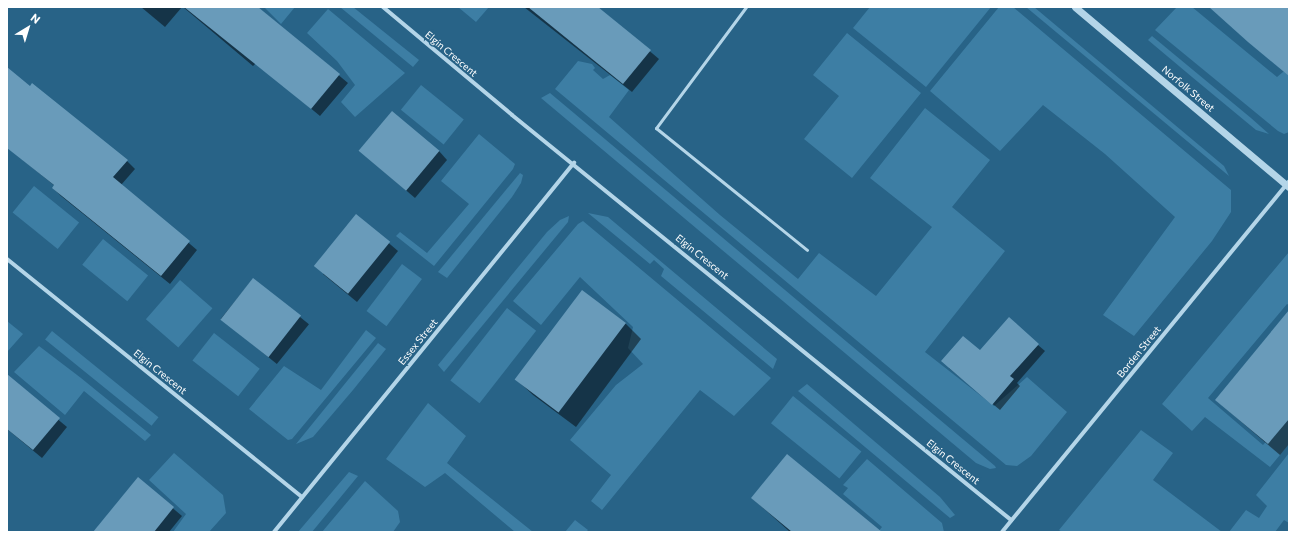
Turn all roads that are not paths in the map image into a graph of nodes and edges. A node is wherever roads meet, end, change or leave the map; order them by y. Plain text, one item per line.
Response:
1 (383, 7) edge
2 (746, 7) edge
3 (1074, 7) edge
4 (574, 163) junction
5 (1288, 184) edge
6 (807, 250) dead end
7 (7, 259) edge
8 (302, 497) junction
9 (1011, 520) junction
10 (274, 532) edge
11 (1002, 532) edge

1 - 4 street, Elgin Crescent
2 - 6 lane
3 - 5 street, Norfolk Street
4 - 8 street, Essex Street
4 - 9 street, Elgin Crescent
5 - 9 street, Borden Street
7 - 8 street, Elgin Crescent
8 - 10 street, Essex Street
9 - 11 street, Borden Street

